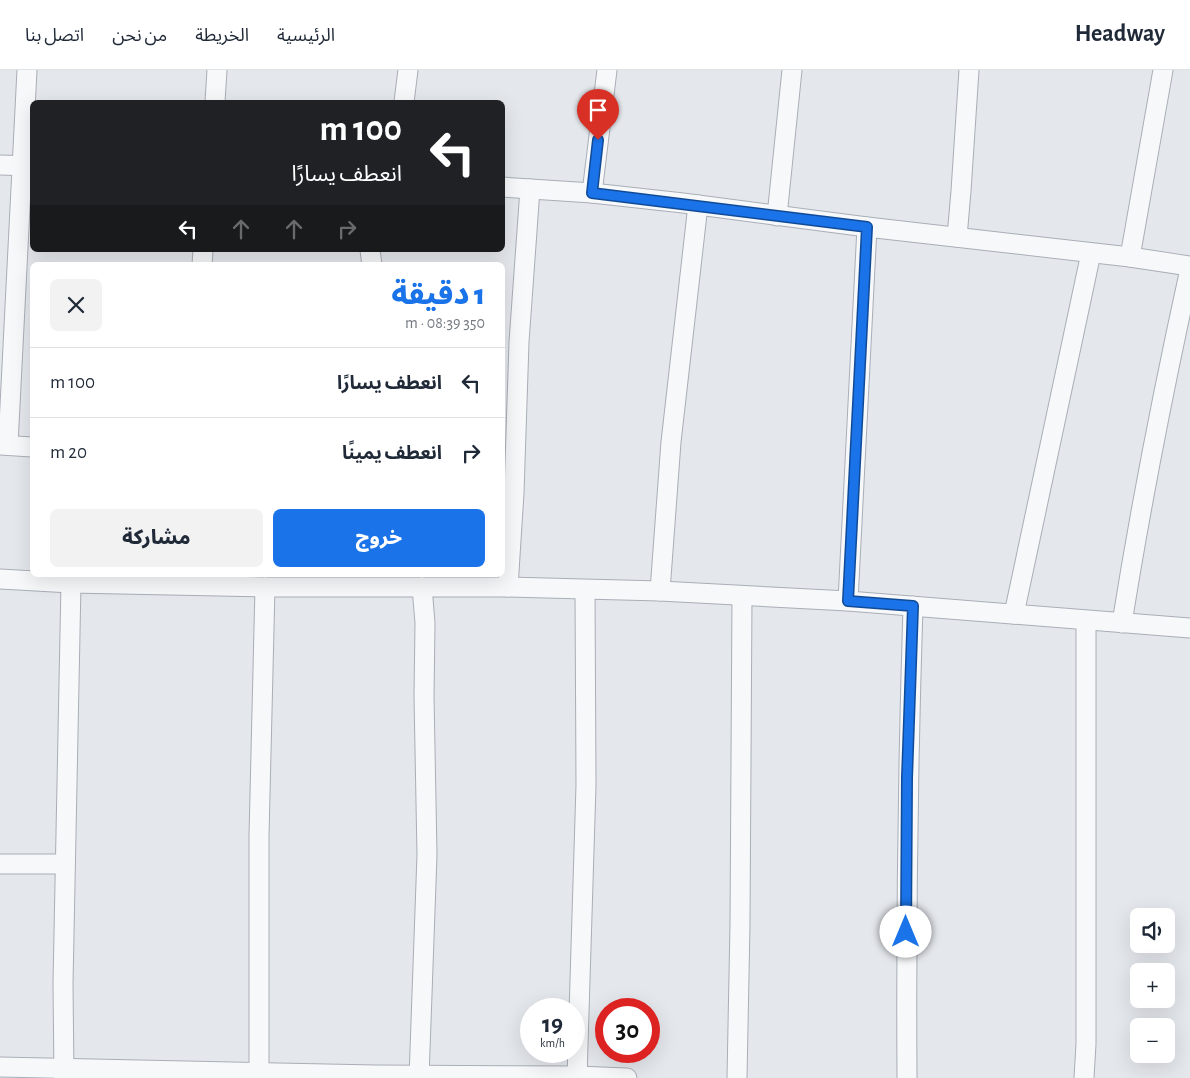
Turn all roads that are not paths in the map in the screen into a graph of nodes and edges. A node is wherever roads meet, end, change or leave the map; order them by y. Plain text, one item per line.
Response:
1 (27, 70) edge
2 (217, 70) edge
3 (408, 70) edge
4 (607, 70) edge
5 (792, 70) edge
6 (969, 70) edge
7 (1162, 70) edge
8 (215, 100) edge
9 (404, 100) edge
10 (0, 165) edge
11 (27, 165) edge
12 (505, 187) edge
13 (530, 189) junction
14 (592, 193) junction
15 (698, 205) junction
16 (777, 216) junction
17 (867, 227) junction
18 (957, 237) junction
19 (1091, 253) junction
20 (1130, 257) junction
21 (1190, 268) edge
22 (4, 445) edge
23 (30, 447) edge
24 (0, 579) edge
25 (186, 580) edge
26 (350, 581) edge
27 (71, 583) junction
28 (265, 587) junction
29 (422, 587) junction
30 (508, 587) junction
31 (585, 590) junction
32 (660, 591) junction
33 (742, 596) junction
34 (848, 601) junction
35 (913, 606) junction
36 (1014, 614) junction
37 (1086, 621) junction
38 (1122, 623) junction
39 (1190, 628) edge
40 (0, 864) edge
41 (65, 864) junction
42 (0, 1067) edge
43 (64, 1073) edge
44 (259, 1075) edge
45 (419, 1077) edge
46 (577, 1077) edge
47 (627, 1078) edge
48 (737, 1078) edge
49 (907, 1078) edge
50 (1084, 1078) edge

1 - 11 street
2 - 8 street
3 - 9 street
4 - 14 street
5 - 16 street
6 - 18 street
7 - 20 street
10 - 11 street
11 - 22 street
12 - 13 street
13 - 14 street
13 - 30 street
14 - 15 street
15 - 16 street
15 - 32 street
16 - 17 street
17 - 18 street
17 - 34 street
18 - 19 street
19 - 20 street
19 - 36 street
20 - 21 street
21 - 38 street
22 - 23 street
24 - 27 street
25 - 27 street
25 - 28 street
26 - 28 street
26 - 29 street
27 - 41 street
28 - 44 street
29 - 30 street
29 - 45 street
30 - 31 street
31 - 32 street
31 - 46 street
32 - 33 street
33 - 34 street
33 - 48 street
34 - 35 street
35 - 36 street
35 - 49 street
36 - 37 street
37 - 38 street
37 - 50 street
38 - 39 street
40 - 41 street
41 - 43 street
42 - 43 street
43 - 44 street
44 - 45 street
45 - 46 street
46 - 47 street

